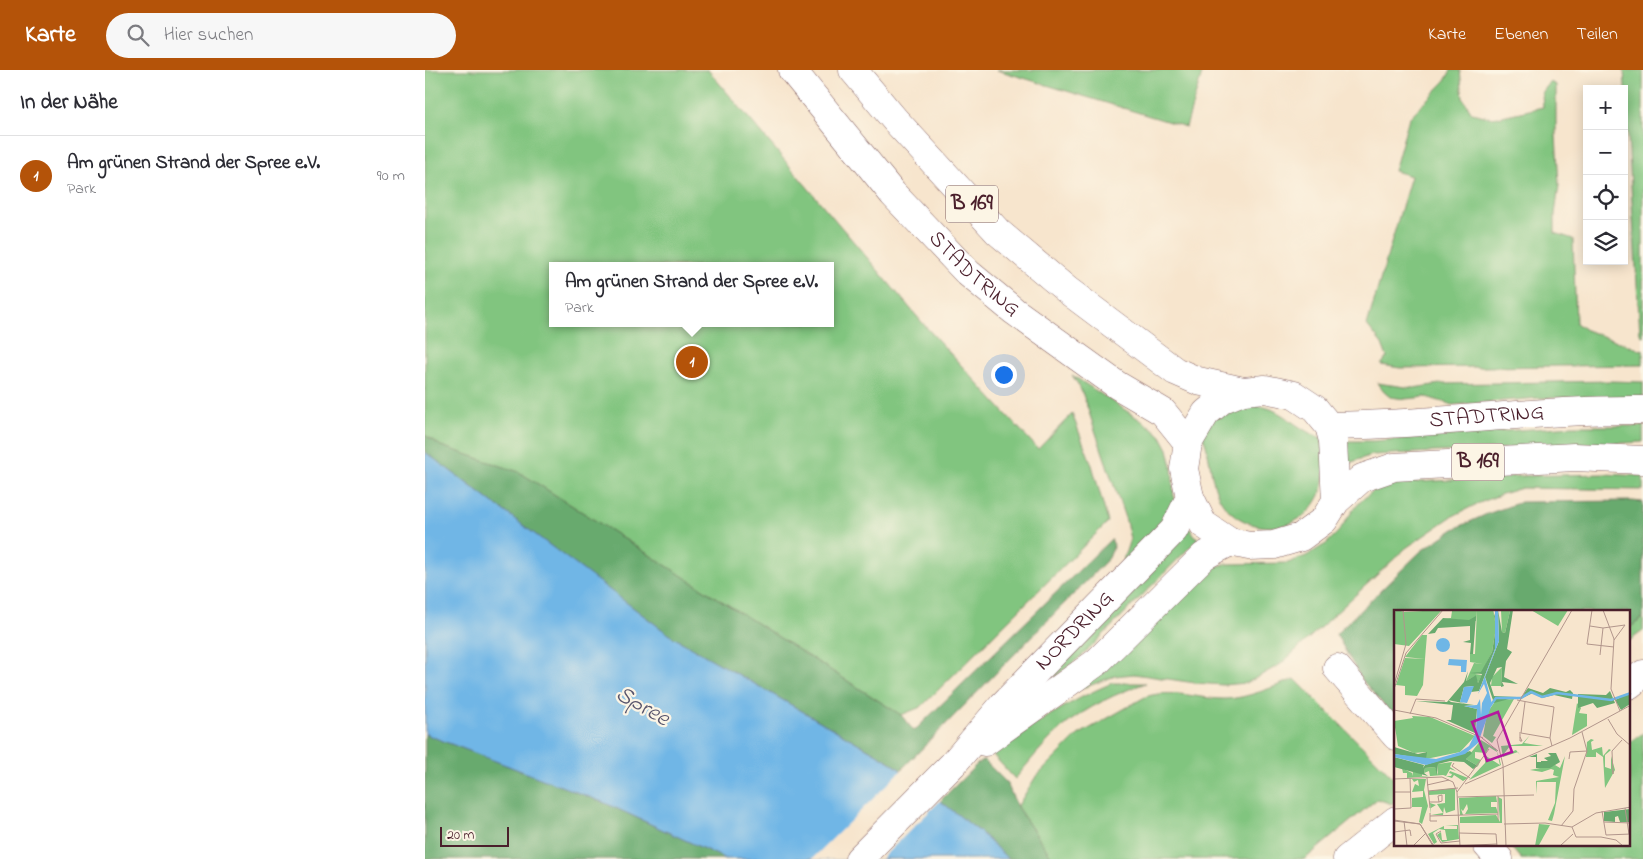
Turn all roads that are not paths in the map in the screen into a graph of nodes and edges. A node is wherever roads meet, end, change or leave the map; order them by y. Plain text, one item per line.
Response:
1 (792, 70) edge
2 (853, 70) edge
3 (1243, 391) junction
4 (1643, 410) edge
5 (1329, 426) junction
6 (1188, 443) junction
7 (1643, 460) edge
8 (1190, 497) junction
9 (1336, 501) junction
10 (1231, 542) junction
11 (1337, 668) dead end
12 (1643, 674) edge
13 (1631, 683) edge
14 (1394, 735) edge
15 (953, 764) junction
16 (1394, 821) edge
17 (1488, 846) edge
18 (859, 859) edge
19 (1347, 859) edge
20 (1499, 859) edge

1 - 6 main road, STADTRING / B 169
2 - 3 main road, STADTRING / B 169
3 - 5 main road, STADTRING / B 169
3 - 6 main road, STADTRING / B 169
4 - 5 main road, STADTRING / B 169
5 - 9 main road
6 - 8 main road, STADTRING / B 169
7 - 9 main road, STADTRING / B 169
8 - 10 main road, STADTRING / B 169
8 - 15 main road, NORDRING
9 - 10 main road, STADTRING / B 169
10 - 15 main road, NORDRING
11 - 14 main road
12 - 13 main road
15 - 18 main road, NORDRING
16 - 19 main road
17 - 20 main road

